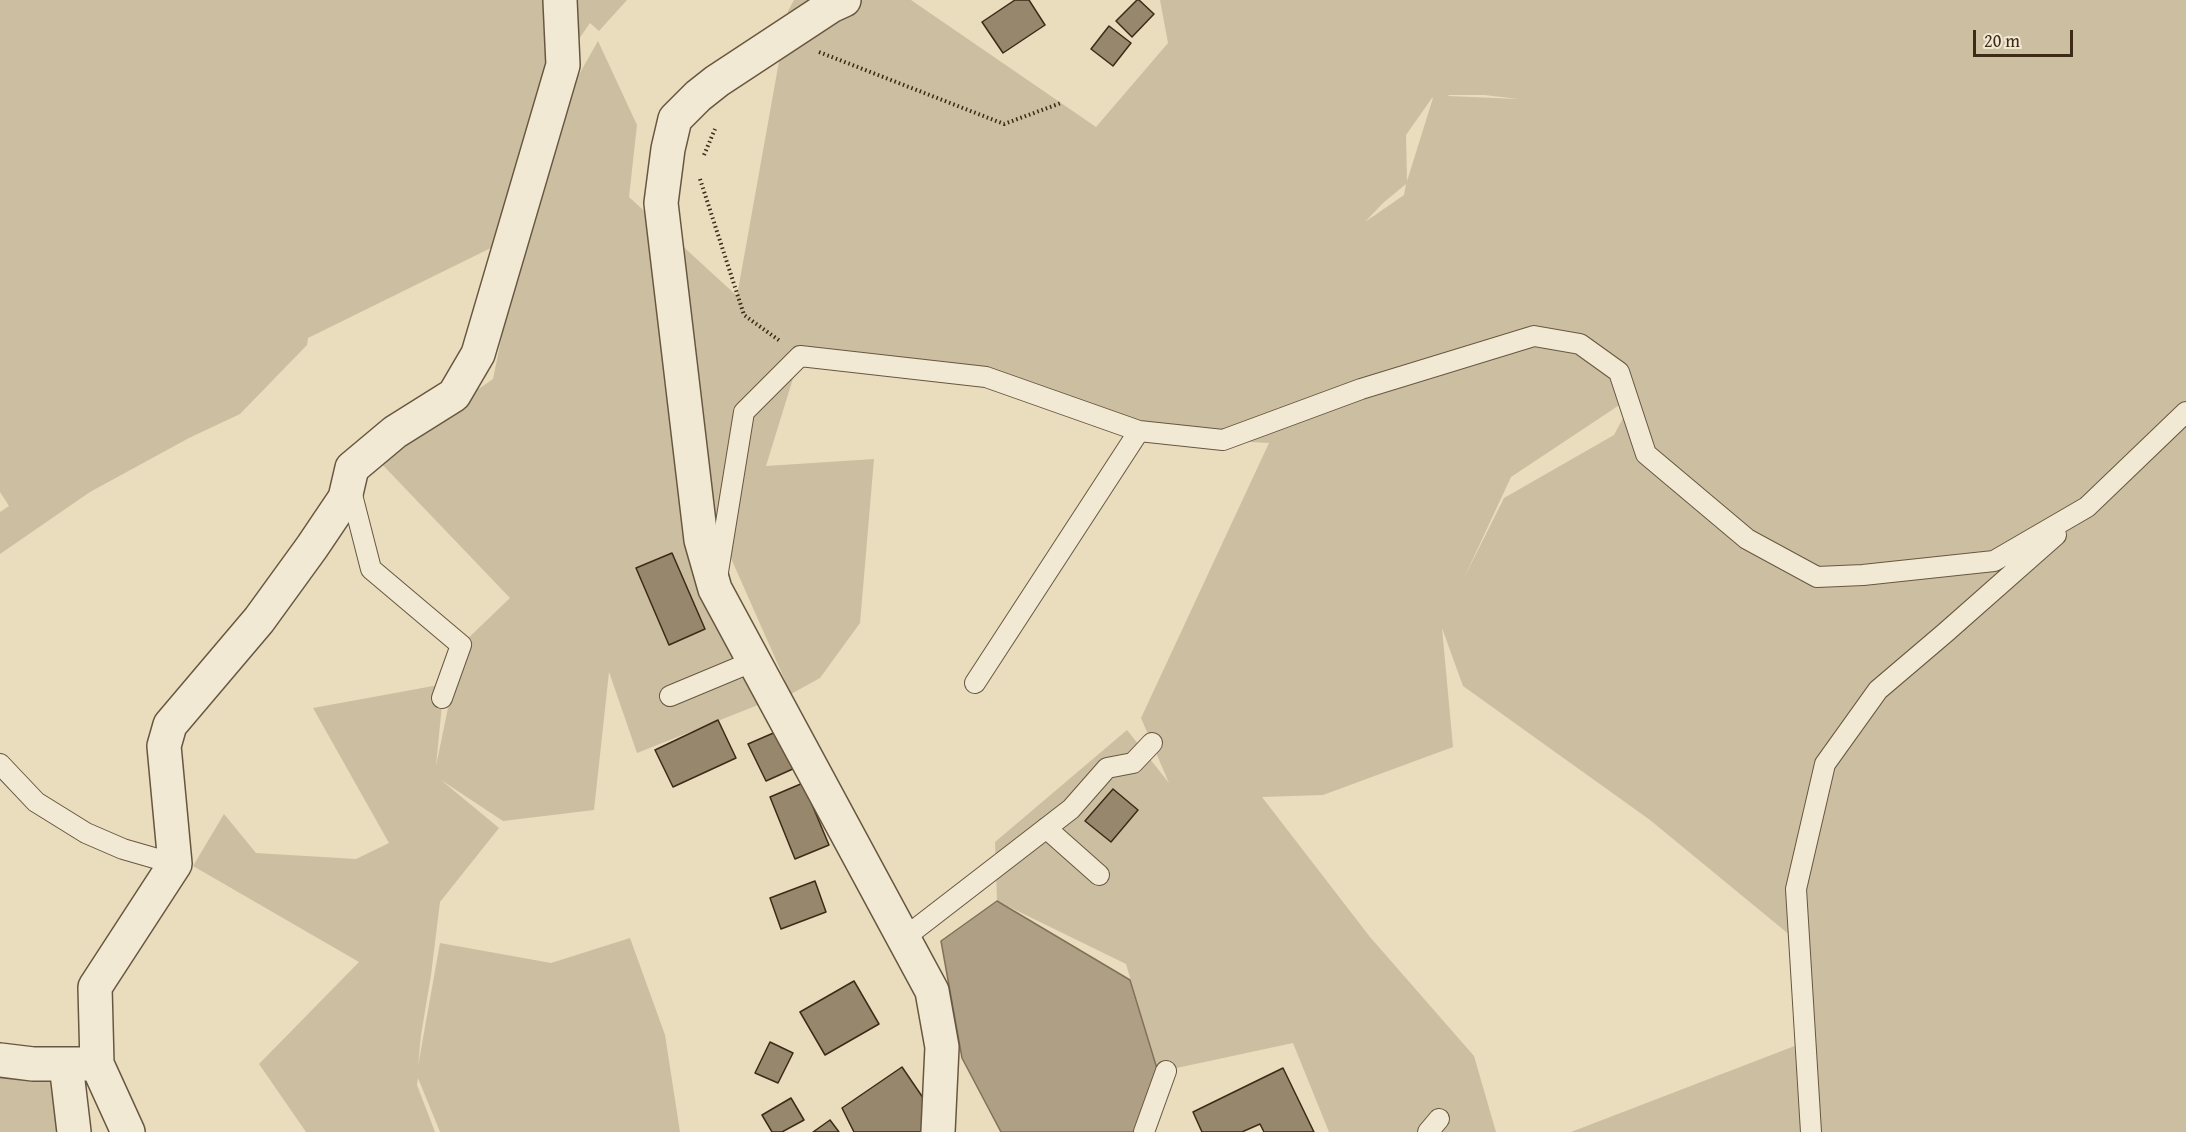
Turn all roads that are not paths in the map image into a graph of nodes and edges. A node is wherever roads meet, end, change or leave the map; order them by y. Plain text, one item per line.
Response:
1 (560, 0) edge
2 (844, 0) edge
3 (2186, 412) edge
4 (1138, 431) junction
5 (348, 482) junction
6 (2088, 507) junction
7 (715, 589) junction
8 (754, 661) junction
9 (975, 683) dead end
10 (670, 696) dead end
11 (442, 698) dead end
12 (1152, 743) dead end
13 (0, 764) edge
14 (1046, 828) junction
15 (175, 864) junction
16 (1099, 875) dead end
17 (904, 938) junction
18 (0, 1060) edge
19 (81, 1064) junction
20 (1166, 1071) dead end
21 (74, 1132) edge
22 (128, 1132) edge
23 (938, 1132) edge
24 (1144, 1132) edge
25 (1811, 1132) edge

1 - 5 street
2 - 7 street
3 - 6 lane
4 - 6 lane
4 - 7 lane
4 - 9 lane
5 - 11 lane
5 - 15 street
6 - 25 lane
7 - 8 street
8 - 10 lane
8 - 17 street
12 - 14 lane
13 - 15 lane
14 - 16 lane
14 - 17 lane
15 - 19 street
17 - 23 street
18 - 19 street
19 - 21 street
19 - 22 street
20 - 24 lane

